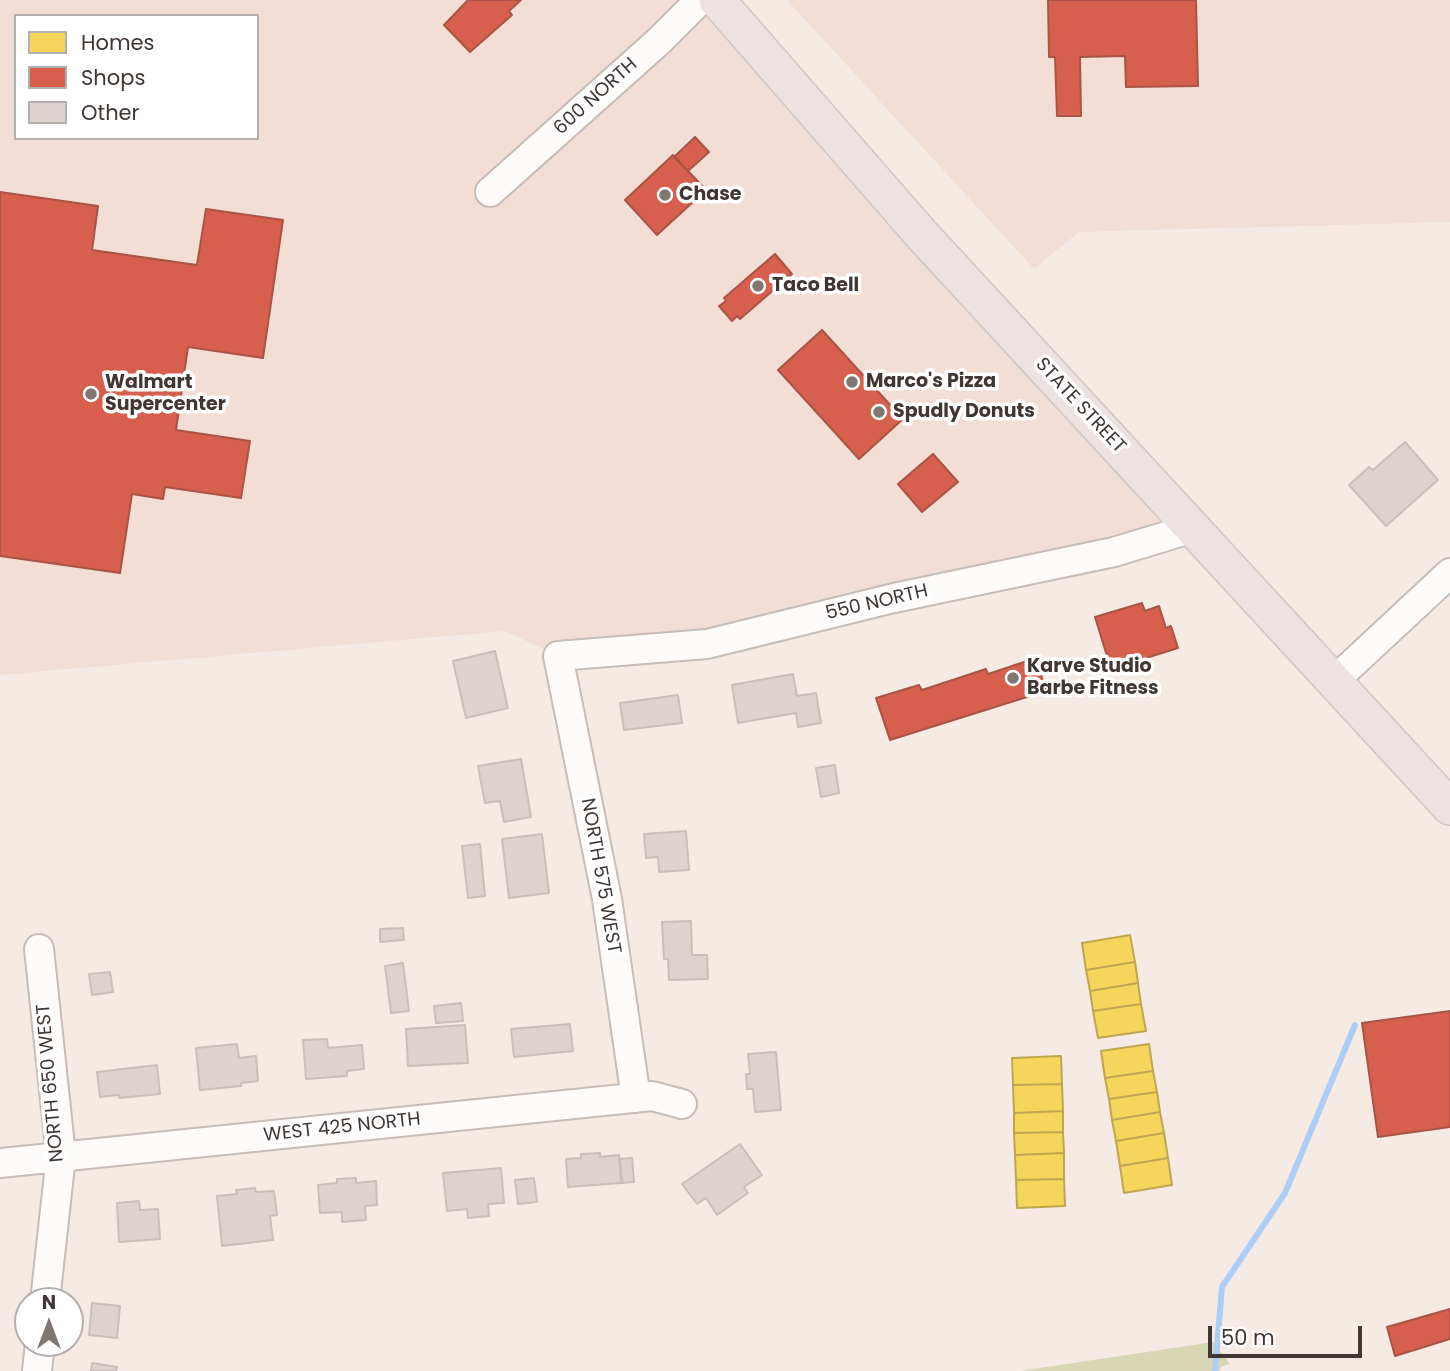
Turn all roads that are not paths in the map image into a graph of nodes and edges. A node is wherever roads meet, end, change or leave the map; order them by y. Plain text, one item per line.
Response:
1 (700, 0) edge
2 (717, 0) edge
3 (490, 192) dead end
4 (1193, 528) junction
5 (1450, 573) edge
6 (558, 656) joint
7 (1334, 681) junction
8 (1450, 807) edge
9 (39, 949) dead end
10 (636, 1098) junction
11 (682, 1104) dead end
12 (61, 1156) junction
13 (0, 1163) edge
14 (47, 1287) edge

1 - 3 street, 600 NORTH
2 - 4 main road, STATE STREET
4 - 6 street, 550 NORTH
4 - 7 main road, STATE STREET
5 - 7 street
6 - 10 street, NORTH 575 WEST
7 - 8 main road, STATE STREET
9 - 12 street, NORTH 650 WEST
10 - 11 street, WEST 425 NORTH
10 - 12 street, WEST 425 NORTH
12 - 13 street, WEST 425 NORTH
12 - 14 street, NORTH 650 WEST

